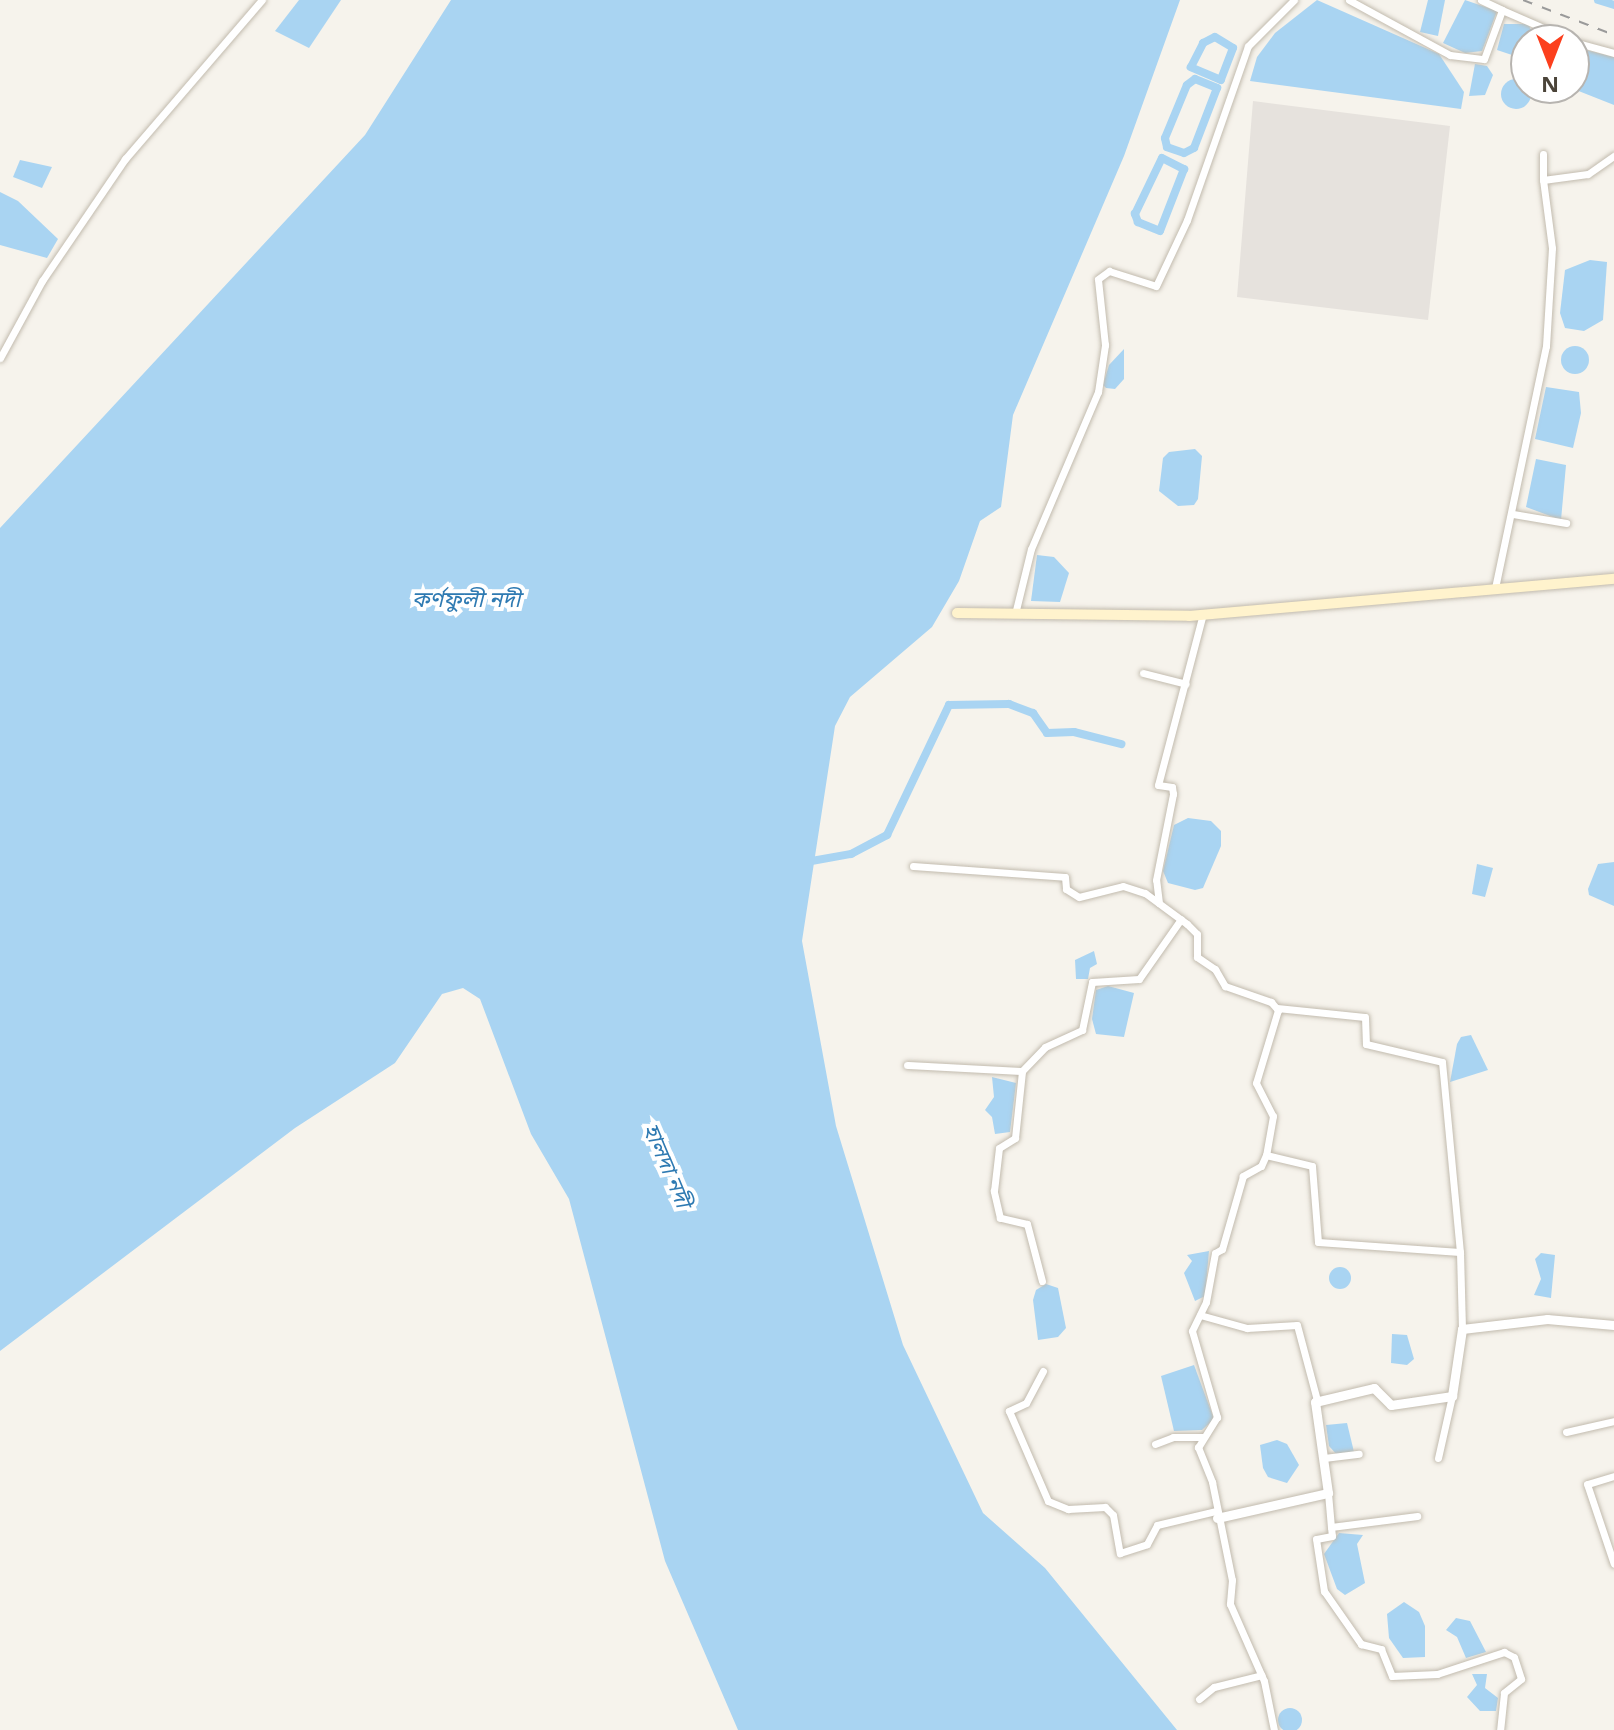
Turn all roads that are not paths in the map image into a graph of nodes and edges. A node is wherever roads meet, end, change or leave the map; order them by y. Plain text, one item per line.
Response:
1 (262, 0) edge
2 (1294, 0) edge
3 (1349, 0) edge
4 (1481, 0) edge
5 (1502, 10) junction
6 (1534, 24) edge
7 (1590, 46) edge
8 (1614, 53) edge
9 (1543, 154) dead end
10 (1614, 156) edge
11 (1543, 180) junction
12 (0, 358) edge
13 (1513, 514) junction
14 (1566, 523) dead end
15 (1614, 579) edge
16 (1495, 588) junction
17 (957, 613) dead end
18 (1015, 614) junction
19 (1203, 614) junction
20 (1143, 673) dead end
21 (1186, 684) junction
22 (913, 866) dead end
23 (1160, 905) junction
24 (1181, 919) junction
25 (1277, 1008) junction
26 (907, 1065) dead end
27 (1022, 1071) junction
28 (1266, 1155) junction
29 (1460, 1252) junction
30 (1042, 1281) dead end
31 (1200, 1315) junction
32 (1614, 1325) edge
33 (1462, 1329) junction
34 (1043, 1371) dead end
35 (1452, 1396) junction
36 (1317, 1400) junction
37 (1614, 1421) edge
38 (1566, 1432) dead end
39 (1202, 1437) junction
40 (1155, 1444) dead end
41 (1359, 1454) dead end
42 (1324, 1458) junction
43 (1438, 1458) dead end
44 (1614, 1476) edge
45 (1328, 1493) junction
46 (1217, 1514) junction
47 (1417, 1516) dead end
48 (1331, 1527) junction
49 (1614, 1564) edge
50 (1262, 1675) junction
51 (1199, 1699) dead end
52 (1274, 1730) edge
53 (1500, 1730) edge

1 - 12 street
2 - 18 street
3 - 5 street
4 - 5 street
5 - 6 street
7 - 8 street
9 - 11 street
10 - 11 street
11 - 13 street
13 - 14 street
13 - 16 street
15 - 16 main road
16 - 19 main road
17 - 18 main road
18 - 19 main road
19 - 21 street
20 - 21 street
21 - 23 street
22 - 23 street
23 - 24 street
24 - 25 street
24 - 27 street
25 - 28 street
25 - 29 street
26 - 27 street
27 - 30 street
28 - 29 street
28 - 31 street
29 - 33 street
31 - 36 street
31 - 39 street
32 - 33 street
33 - 35 street
34 - 46 street
35 - 36 street
35 - 43 street
36 - 42 street
37 - 38 street
39 - 40 street
39 - 46 street
41 - 42 street
42 - 45 street
44 - 49 street
45 - 46 street
45 - 48 street
46 - 50 street
47 - 48 street
48 - 53 street
50 - 51 street
50 - 52 street

